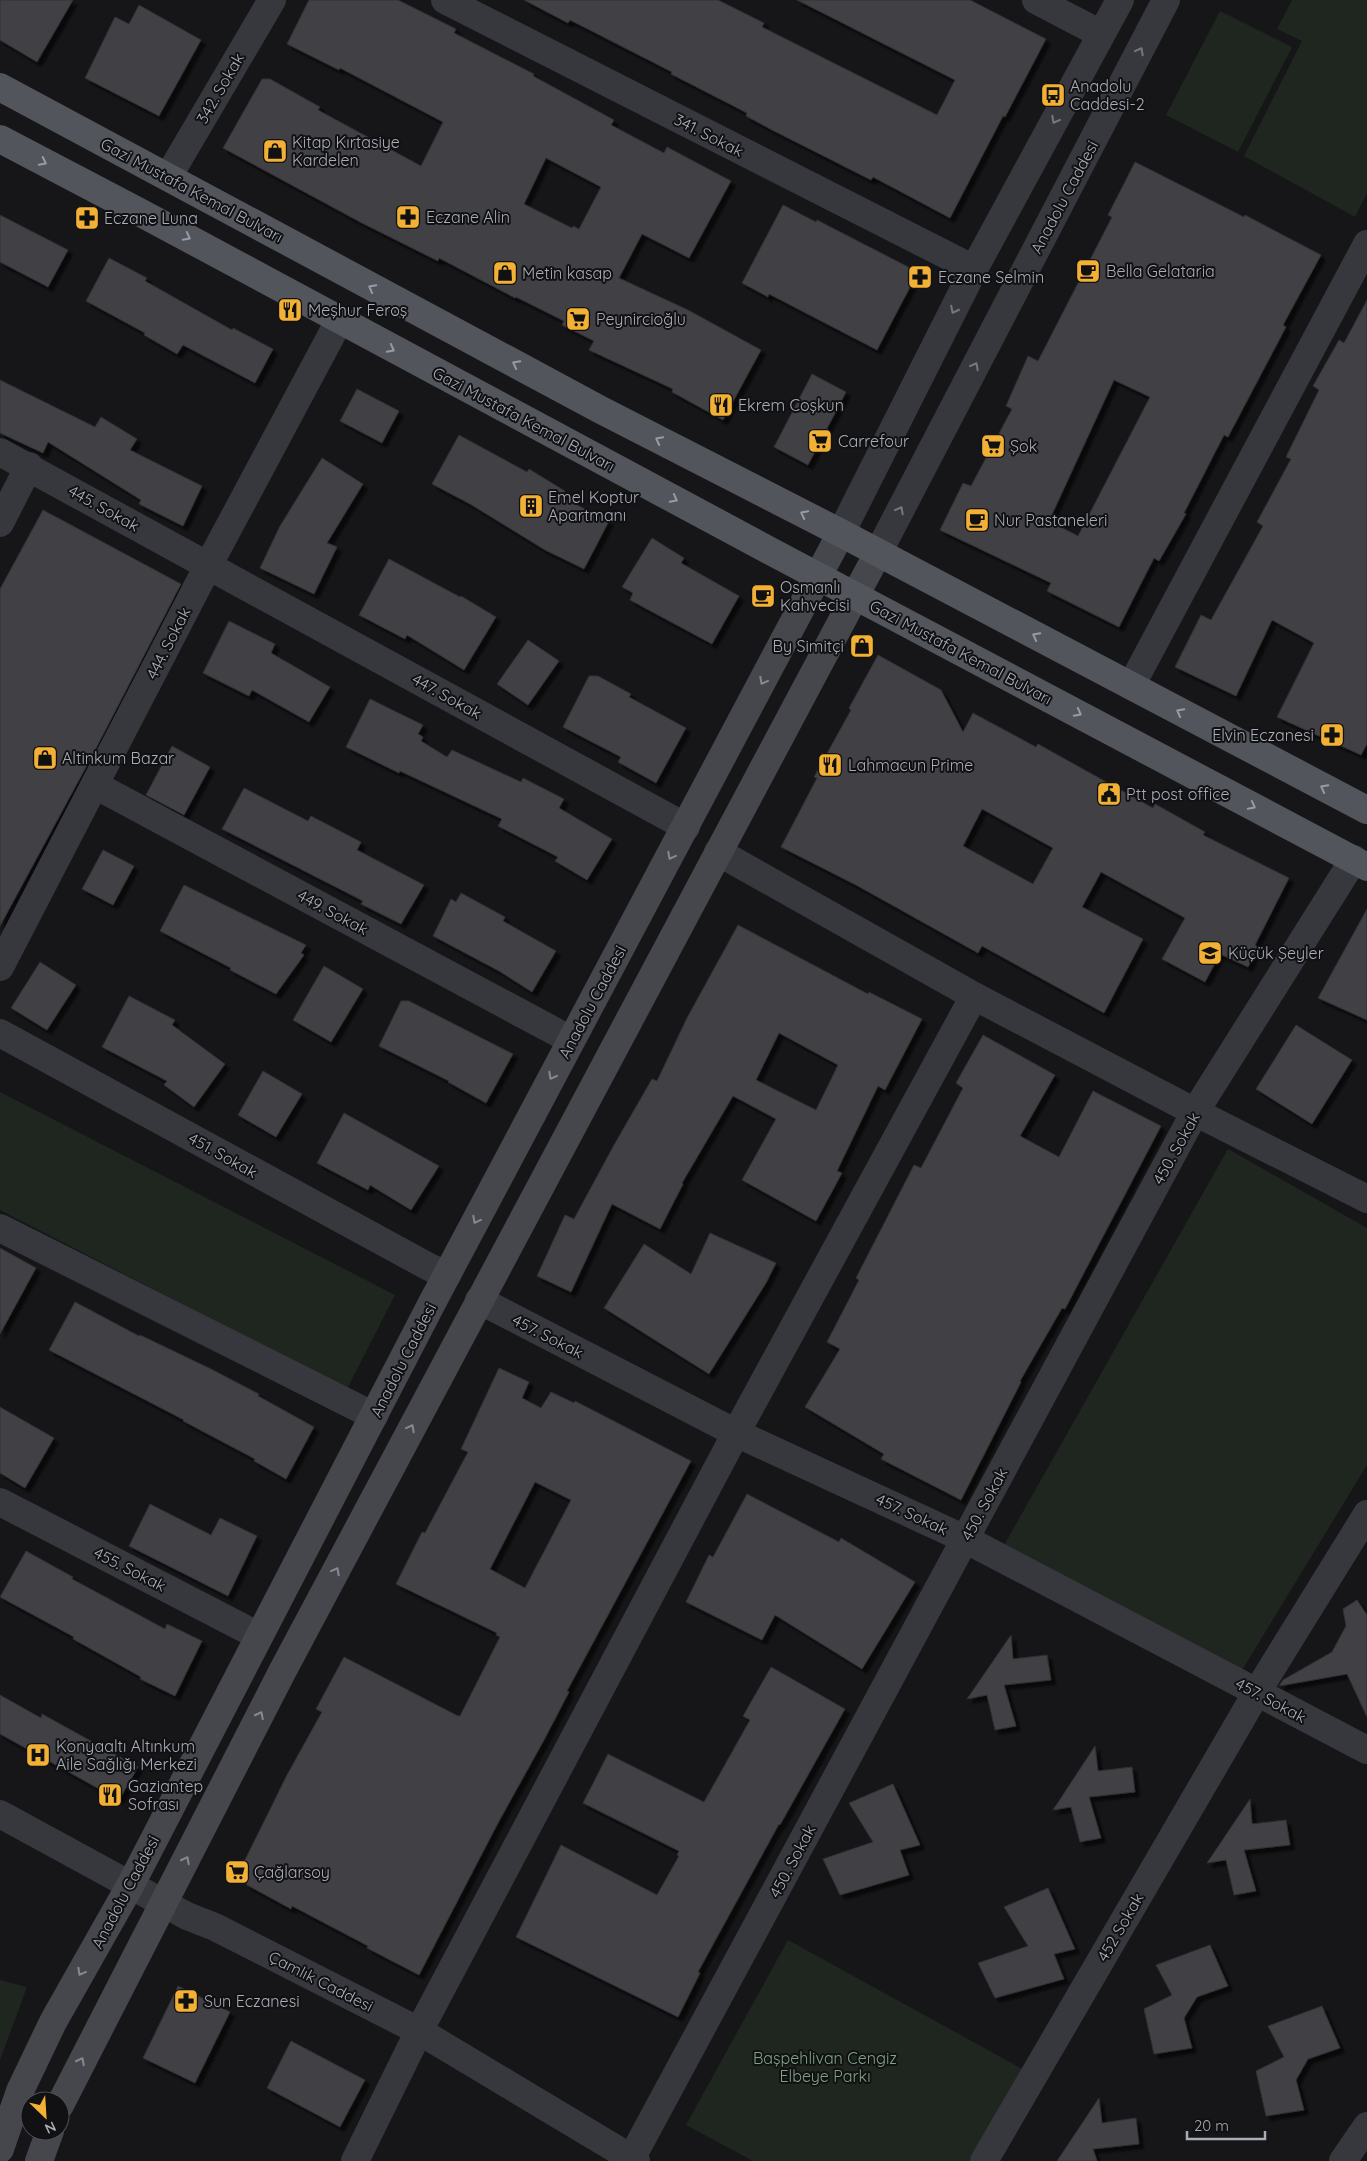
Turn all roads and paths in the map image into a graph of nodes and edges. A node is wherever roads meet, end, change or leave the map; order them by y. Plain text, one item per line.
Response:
1 (272, 0) edge
2 (445, 0) edge
3 (1036, 0) edge
4 (1120, 0) edge
5 (1166, 0) edge
6 (1101, 34) junction
7 (0, 87) edge
8 (0, 139) edge
9 (168, 177) junction
10 (1367, 244) edge
11 (974, 269) junction
12 (339, 321) junction
13 (0, 452) edge
14 (29, 466) junction
15 (0, 523) edge
16 (841, 534) junction
17 (878, 553) junction
18 (208, 566) junction
19 (818, 576) junction
20 (855, 596) junction
21 (1131, 686) junction
22 (95, 785) junction
23 (1367, 810) edge
24 (686, 827) junction
25 (718, 852) junction
26 (1360, 863) edge
27 (0, 967) edge
28 (974, 996) junction
29 (0, 1033) edge
30 (571, 1040) junction
31 (1195, 1112) junction
32 (1367, 1199) edge
33 (0, 1228) edge
34 (447, 1275) junction
35 (479, 1300) junction
36 (374, 1416) junction
37 (736, 1433) junction
38 (0, 1502) edge
39 (1367, 1514) edge
40 (966, 1539) junction
41 (259, 1636) junction
42 (1257, 1692) junction
43 (1367, 1750) edge
44 (0, 1814) edge
45 (131, 1884) junction
46 (164, 1903) junction
47 (419, 2031) junction
48 (67, 2091) edge
49 (1366, 2128) edge
50 (46, 2141) edge
51 (0, 2149) edge
52 (632, 2160) edge
53 (39, 2161) edge
54 (356, 2161) edge
55 (984, 2161) edge
56 (1343, 2161) edge

1 - 9 street, 342. Sokak
2 - 11 street, 341. Sokak
3 - 6 street
4 - 6 street
17 -> 5 street, Anadolu Caddesi
6 -> 11 street
7 - 9 main road, Gazi Mustafa Kemal Bulvarı
8 -> 12 main road, Gazi Mustafa Kemal Bulvarı
16 -> 9 main road, Gazi Mustafa Kemal Bulvarı
10 - 21 street
11 -> 16 street
12 - 18 street, 444. Sokak
12 -> 19 main road, Gazi Mustafa Kemal Bulvarı
13 - 14 street, 445. Sokak
14 - 15 street
14 - 18 street, 445. Sokak
16 - 17 main road, Gazi Mustafa Kemal Bulvarı
16 - 19 main road, Anadolu Caddesi
17 - 20 main road
21 -> 17 main road, Gazi Mustafa Kemal Bulvarı
18 - 22 street, 444. Sokak
18 - 24 street, 447. Sokak
19 - 20 main road, Gazi Mustafa Kemal Bulvarı
19 -> 24 main road, Anadolu Caddesi
20 - 25 main road
20 -> 26 main road, Gazi Mustafa Kemal Bulvarı
23 -> 21 main road, Gazi Mustafa Kemal Bulvarı
22 - 27 street, 444. Sokak
22 - 30 street, 449. Sokak
24 -> 30 main road, Anadolu Caddesi
25 - 28 street
25 - 35 main road
26 - 31 street, 450. Sokak
28 - 31 street
28 - 37 street
29 - 34 street, 451. Sokak
30 -> 34 main road, Anadolu Caddesi
31 - 32 street
31 - 40 street, 450. Sokak
33 - 36 street
34 - 36 main road, Anadolu Caddesi
35 - 37 street, 457. Sokak
46 -> 35 main road
36 - 41 main road, Anadolu Caddesi
37 - 40 street, 457. Sokak
37 - 47 street
38 - 41 street, 455. Sokak
39 - 42 street, 452 Sokak
40 - 42 street, 457. Sokak
40 - 52 street, 450. Sokak
41 - 45 main road, Anadolu Caddesi
42 - 43 street, 457. Sokak
42 - 55 street, 452 Sokak
44 - 45 street, Çamlık Caddesi
45 - 46 street, Çamlık Caddesi
45 -> 51 main road, Anadolu Caddesi
46 - 47 street, Çamlık Caddesi
48 -> 46 main road
47 - 52 street, Çamlık Caddesi
47 - 54 street
49 - 56 street
50 - 53 main road

